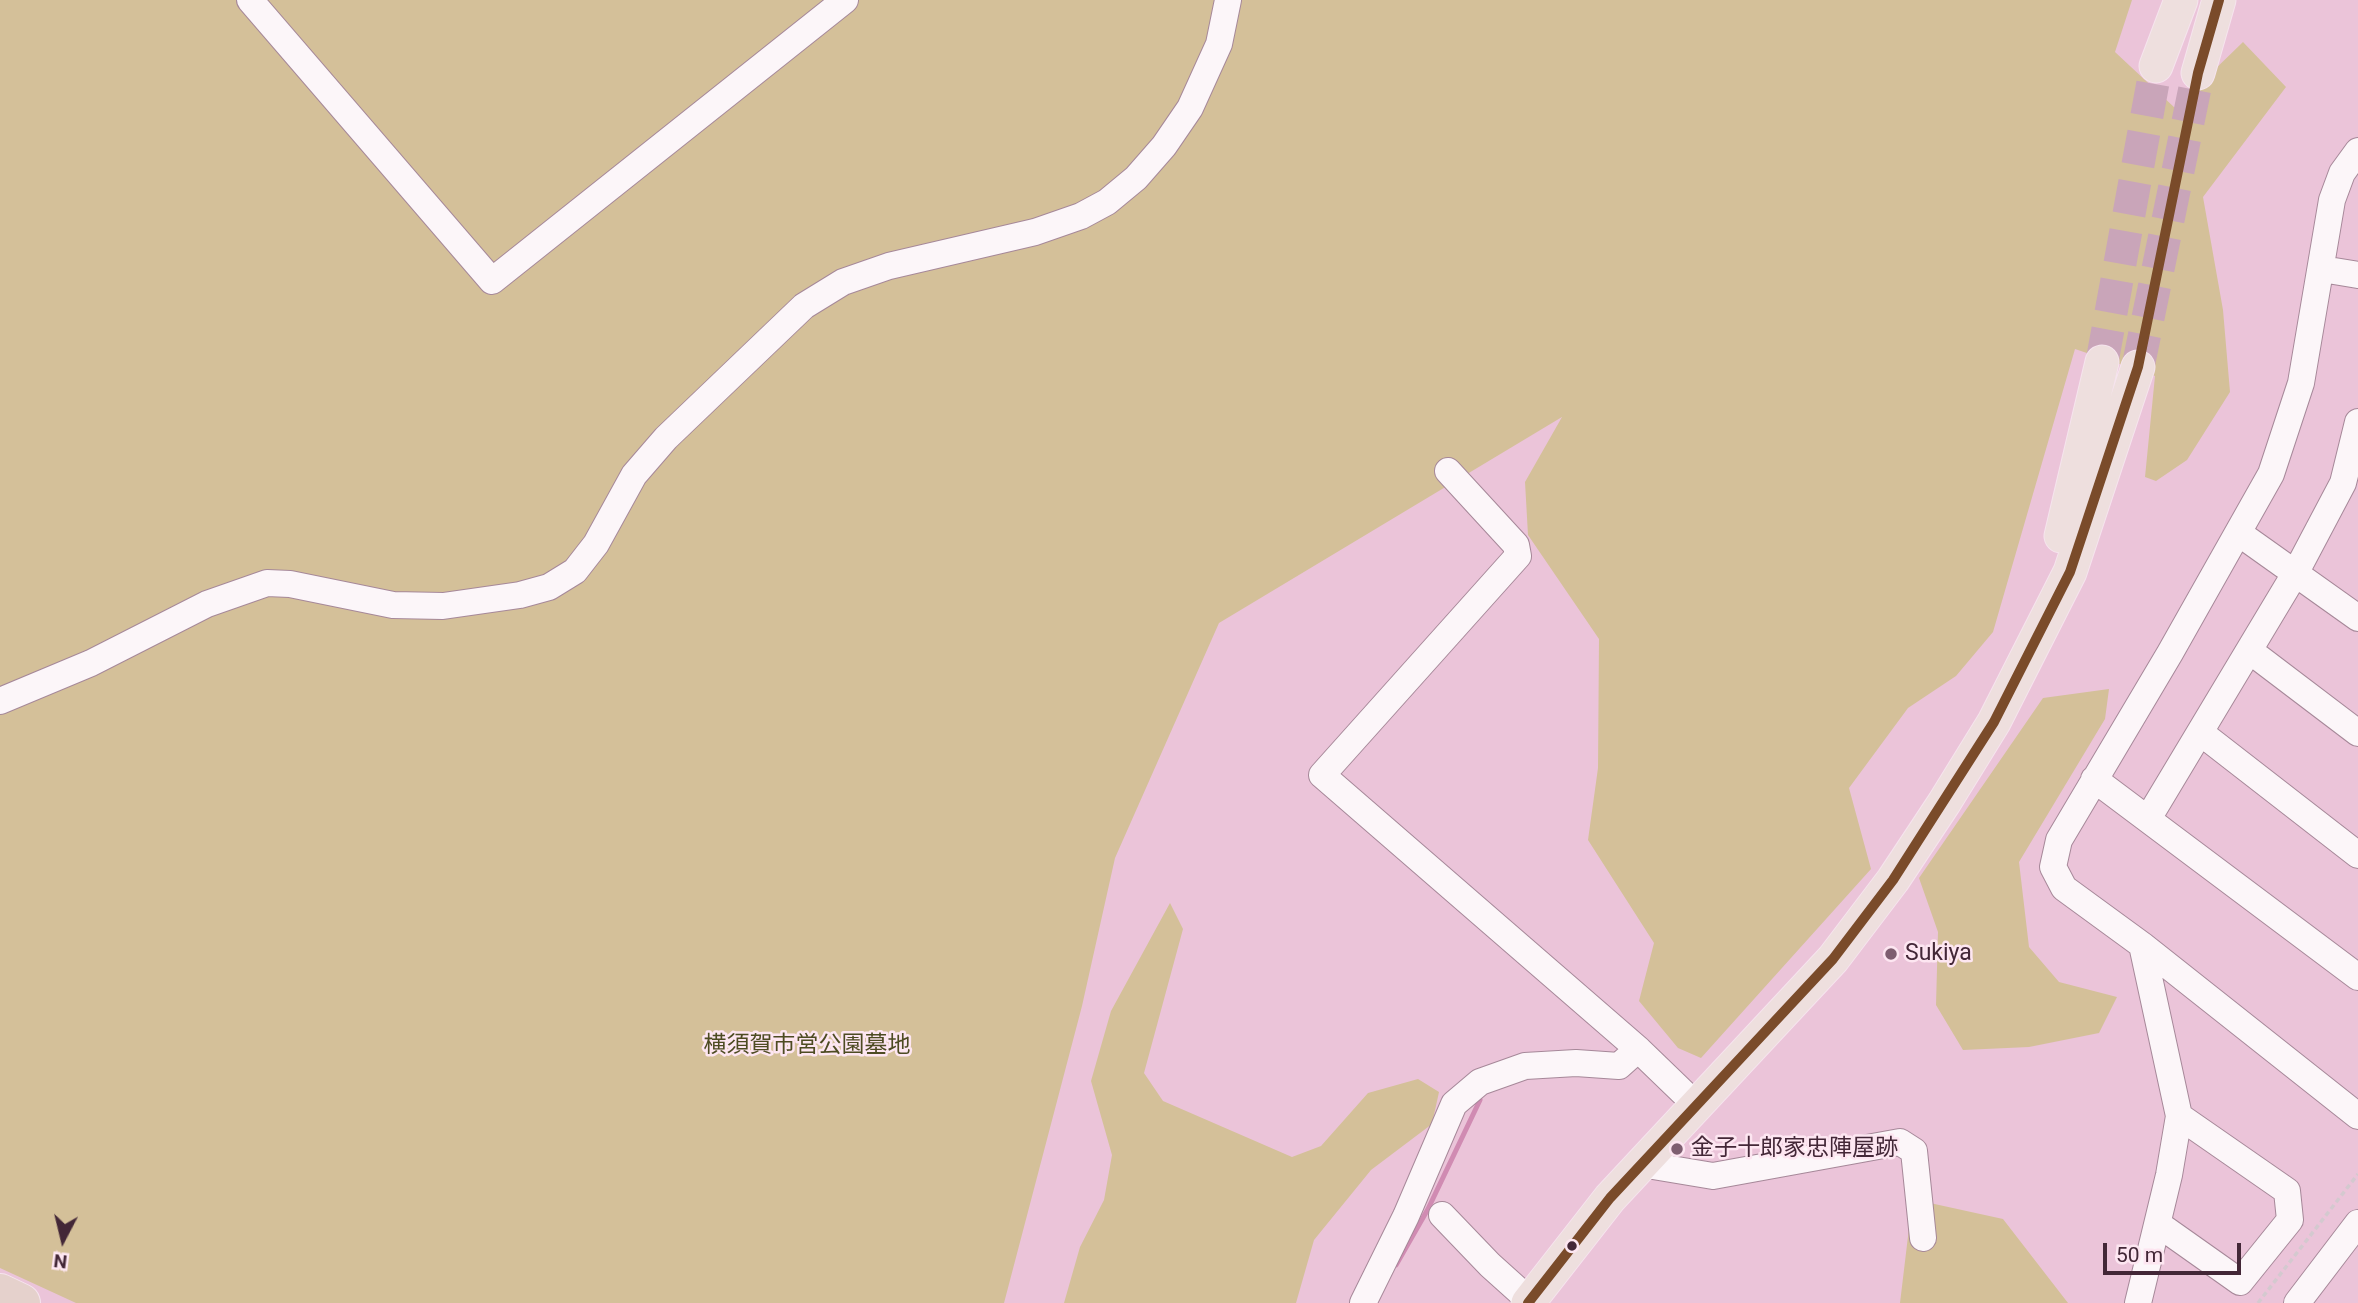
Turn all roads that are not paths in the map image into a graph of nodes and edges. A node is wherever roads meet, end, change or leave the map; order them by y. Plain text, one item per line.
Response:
1 (250, 0) edge
2 (845, 0) edge
3 (1228, 0) edge
4 (2181, 0) edge
5 (2219, 0) edge
6 (2156, 66) tunnel mouth
7 (2198, 73) tunnel mouth
8 (2358, 151) edge
9 (2322, 270) junction
10 (2358, 275) edge
11 (2102, 362) tunnel mouth
12 (2138, 367) tunnel mouth
13 (2358, 422) edge
14 (1448, 471) dead end
15 (2350, 489) edge
16 (2240, 534) junction
17 (2296, 572) junction
18 (2358, 618) edge
19 (2250, 651) junction
20 (2022, 666) junction
21 (0, 701) edge
22 (2202, 733) junction
23 (2358, 733) edge
24 (2094, 779) junction
25 (2149, 817) junction
26 (2358, 855) edge
27 (2142, 945) junction
28 (2358, 976) edge
29 (1638, 1049) junction
30 (1695, 1104) junction
31 (2179, 1116) junction
32 (2358, 1116) edge
33 (1641, 1164) junction
34 (1442, 1215) dead end
35 (2158, 1224) junction
36 (2354, 1237) edge
37 (1923, 1238) dead end
38 (0, 1293) edge
39 (1529, 1302) edge
40 (21, 1303) edge
41 (1363, 1303) edge
42 (2138, 1303) edge
43 (2297, 1303) edge

1 - 2 street
3 - 21 street
4 - 6 main road
5 - 7 main road
8 - 9 street
9 - 10 street
9 - 16 street
11 - 20 main road
12 - 20 main road
13 - 15 street
14 - 29 street
15 - 17 street
16 - 17 street
16 - 24 street
17 - 18 street
17 - 19 street
19 - 22 street
19 - 23 street
20 - 30 main road
22 - 25 street
22 - 26 street
24 - 25 street
24 - 27 street
25 - 28 street
27 - 31 street
27 - 32 street
29 - 30 street
29 - 41 street
30 - 33 main road
31 - 35 street
31 - 35 street
33 - 37 street
33 - 39 main road
34 - 39 street
35 - 42 street
36 - 43 street
38 - 40 highway

